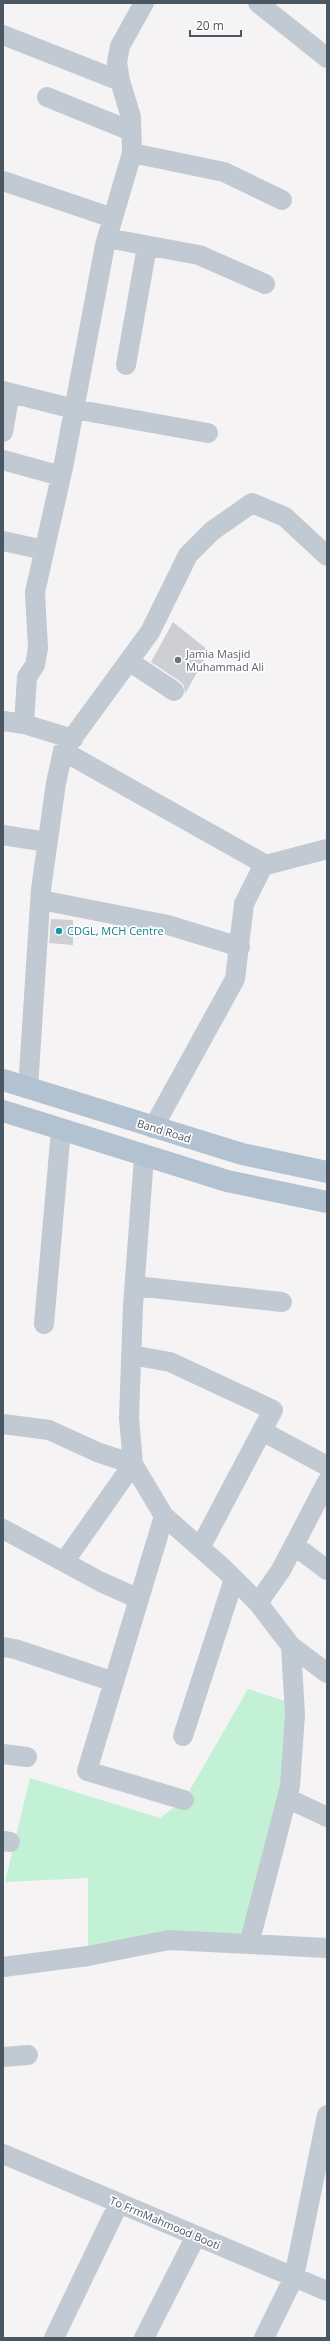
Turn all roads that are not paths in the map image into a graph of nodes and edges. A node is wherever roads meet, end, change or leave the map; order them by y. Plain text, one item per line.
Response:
1 (258, 3) edge
2 (139, 5) edge
3 (280, 9) edge
4 (3, 35) edge
5 (327, 58) edge
6 (120, 81) junction
7 (47, 97) dead end
8 (131, 131) junction
9 (132, 153) junction
10 (3, 181) edge
11 (282, 200) dead end
12 (113, 218) junction
13 (108, 238) junction
14 (148, 246) junction
15 (265, 284) dead end
16 (126, 365) dead end
17 (7, 392) edge
18 (74, 409) junction
19 (3, 432) edge
20 (208, 433) dead end
21 (3, 460) edge
22 (60, 476) junction
23 (3, 541) edge
24 (44, 550) junction
25 (327, 556) edge
26 (130, 662) junction
27 (174, 690) dead end
28 (3, 720) edge
29 (24, 724) junction
30 (68, 745) junction
31 (3, 835) edge
32 (47, 842) junction
33 (327, 849) edge
34 (266, 865) junction
35 (41, 900) junction
36 (240, 947) junction
37 (3, 1080) edge
38 (28, 1088) junction
39 (3, 1111) edge
40 (152, 1128) junction
41 (61, 1130) junction
42 (144, 1157) junction
43 (327, 1172) edge
44 (327, 1202) edge
45 (135, 1286) junction
46 (282, 1302) dead end
47 (44, 1324) dead end
48 (131, 1355) junction
49 (3, 1424) edge
50 (262, 1431) junction
51 (133, 1464) junction
52 (327, 1466) edge
53 (327, 1482) edge
54 (164, 1516) junction
55 (3, 1529) edge
56 (294, 1545) junction
57 (200, 1548) junction
58 (64, 1562) junction
59 (327, 1570) edge
60 (234, 1579) junction
61 (139, 1599) junction
62 (258, 1603) junction
63 (291, 1646) junction
64 (3, 1647) edge
65 (327, 1673) edge
66 (114, 1682) junction
67 (183, 1736) dead end
68 (3, 1754) edge
69 (27, 1757) dead end
70 (287, 1798) junction
71 (184, 1800) dead end
72 (327, 1817) edge
73 (249, 1944) junction
74 (327, 1948) edge
75 (3, 1967) edge
76 (28, 2055) dead end
77 (3, 2057) edge
78 (327, 2115) edge
79 (3, 2154) edge
80 (119, 2203) junction
81 (196, 2236) junction
82 (294, 2277) junction
83 (327, 2291) edge
84 (54, 2338) edge
85 (144, 2338) edge
86 (264, 2338) edge

1 - 3 street
2 - 6 street
3 - 5 street
4 - 6 street
6 - 8 street
7 - 8 street
8 - 9 street
9 - 11 street
9 - 12 street
10 - 12 street
12 - 13 street
13 - 14 street
13 - 18 street
14 - 15 street
14 - 16 street
17 - 18 street
17 - 19 street
18 - 20 street
18 - 22 street
21 - 22 street
22 - 24 street
23 - 24 street
24 - 29 street
25 - 26 street
26 - 27 street
26 - 30 street
28 - 29 street
29 - 30 street
30 - 32 street
30 - 34 street
31 - 32 street
32 - 35 street
33 - 34 street
34 - 36 street
35 - 36 street
35 - 38 street
36 - 40 street
37 - 38 main road, Band Road
38 - 40 main road, Band Road
39 - 41 main road
40 - 43 main road, Band Road
41 - 42 main road
41 - 47 street
42 - 44 main road
42 - 45 street
45 - 46 street
45 - 48 street
48 - 50 street
48 - 51 street
49 - 51 street
50 - 52 street
50 - 57 street
51 - 54 street
51 - 58 street
53 - 56 street
54 - 57 street
54 - 61 street
55 - 58 street
56 - 59 street
56 - 62 street
57 - 60 street
58 - 61 street
60 - 62 street
60 - 67 street
61 - 66 street
62 - 63 street
63 - 65 street
63 - 70 street
64 - 66 street
66 - 71 street
68 - 69 street
70 - 72 street
70 - 73 street
73 - 74 street
73 - 75 street
76 - 77 street
78 - 82 street
79 - 80 street, To FrmMahmood Booti
80 - 81 street, To FrmMahmood Booti
80 - 84 street
81 - 82 street, To FrmMahmood Booti
81 - 85 street
82 - 83 street, To FrmMahmood Booti
82 - 86 street

